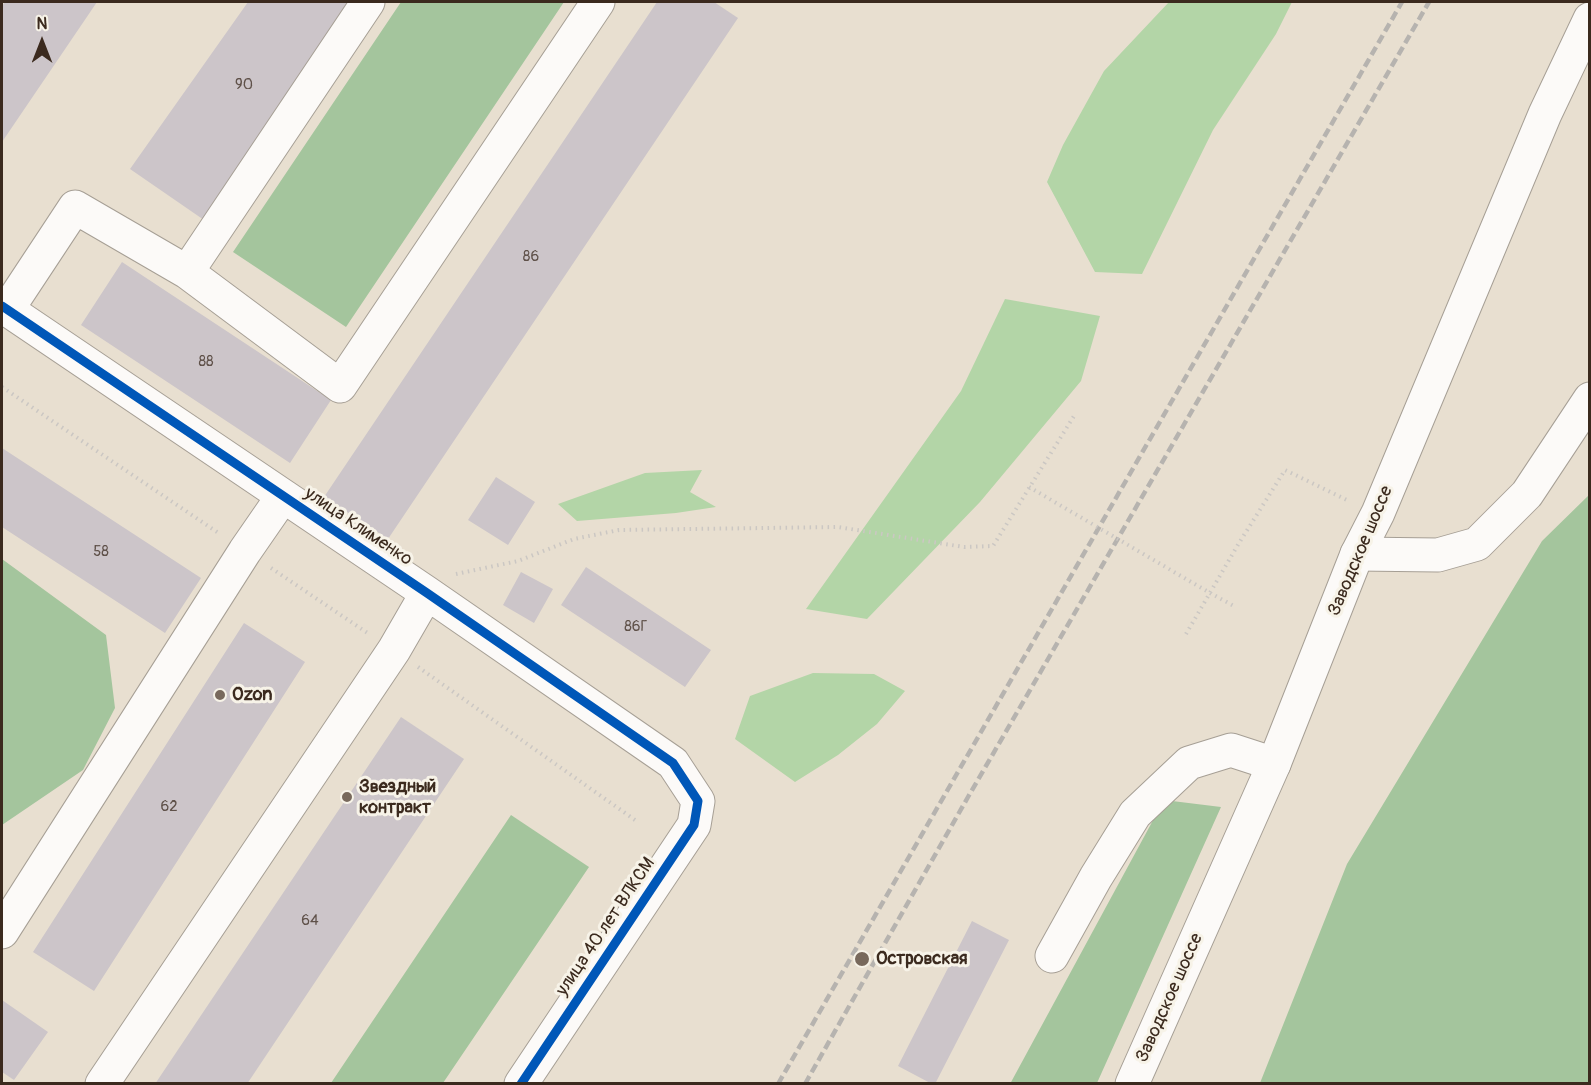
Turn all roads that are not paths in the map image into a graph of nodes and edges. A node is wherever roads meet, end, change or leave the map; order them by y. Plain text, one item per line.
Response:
1 (368, 2) edge
2 (598, 2) edge
3 (1590, 19) edge
4 (187, 272) junction
5 (4, 308) edge
6 (1590, 399) edge
7 (283, 496) junction
8 (1358, 554) junction
9 (427, 593) junction
10 (1274, 764) junction
11 (688, 784) joint
12 (2, 932) edge
13 (1052, 956) dead end
14 (102, 1083) edge
15 (521, 1083) edge
16 (1132, 1083) edge

1 - 4 street
2 - 4 street
3 - 8 street, Заводское шоссе
4 - 5 street
5 - 7 street, улица Клименко
6 - 8 street
7 - 9 street, улица Клименко
7 - 12 street
8 - 10 street, Заводское шоссе
9 - 11 street, улица Клименко
9 - 14 street
10 - 13 street
10 - 16 street, Заводское шоссе
11 - 15 street, улица 40 лет ВЛКСМ

